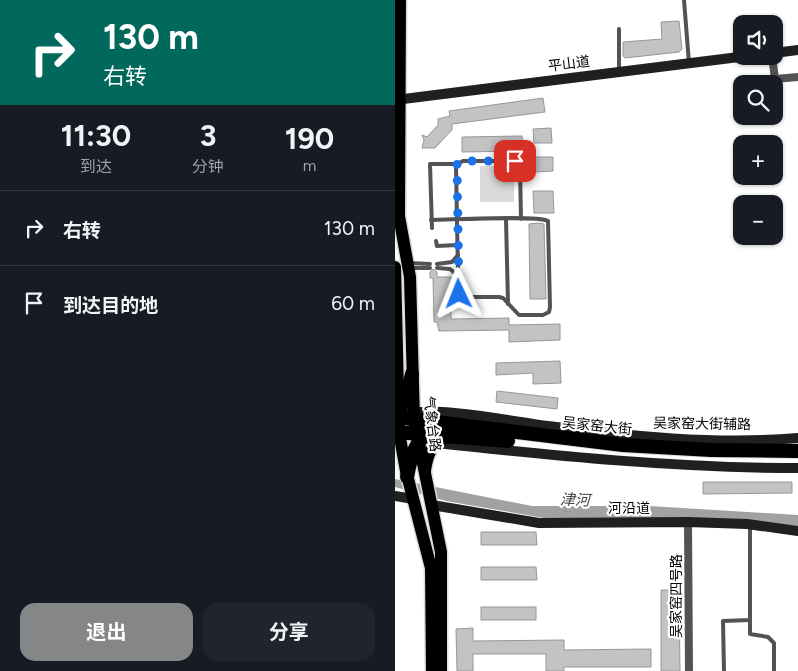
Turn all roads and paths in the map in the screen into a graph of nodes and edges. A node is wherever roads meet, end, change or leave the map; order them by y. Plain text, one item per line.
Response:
1 (400, 0) edge
2 (684, 0) edge
3 (619, 29) dead end
4 (798, 50) edge
5 (783, 53) edge
6 (733, 58) edge
7 (689, 63) junction
8 (774, 65) edge
9 (619, 72) junction
10 (798, 77) edge
11 (397, 100) edge
12 (457, 164) junction
13 (507, 219) junction
14 (521, 219) junction
15 (431, 220) junction
16 (457, 220) junction
17 (431, 228) dead end
18 (436, 240) dead end
19 (457, 245) junction
20 (458, 255) junction
21 (409, 266) junction
22 (430, 266) dead end
23 (395, 267) edge
24 (458, 276) junction
25 (508, 304) junction
26 (396, 372) edge
27 (412, 374) junction
28 (406, 398) junction
29 (396, 416) edge
30 (397, 432) edge
31 (421, 432) junction
32 (798, 438) edge
33 (550, 441) junction
34 (798, 451) edge
35 (798, 458) edge
36 (798, 468) edge
37 (425, 476) junction
38 (407, 477) junction
39 (395, 496) edge
40 (412, 498) junction
41 (431, 502) junction
42 (566, 504) dead end
43 (566, 522) junction
44 (688, 522) junction
45 (750, 525) junction
46 (798, 532) edge
47 (750, 620) junction
48 (432, 671) edge
49 (441, 671) edge
50 (689, 671) edge
51 (724, 671) edge
52 (774, 671) edge

1 - 11 main road, 气象台路
2 - 7 lane
3 - 9 lane
4 - 5 street
6 - 7 street, 平山道
7 - 9 street, 平山道
8 - 10 street
9 - 11 street, 平山道
11 - 21 main road, 气象台路
12 - 14 lane
12 - 15 lane
12 - 16 lane
13 - 14 lane
13 - 16 lane
13 - 25 lane
14 - 25 lane
15 - 16 lane
15 - 17 lane
16 - 19 lane
18 - 19 lane
19 - 20 lane
20 - 24 lane
20 - 24 lane
21 - 22 lane
21 - 27 main road, 气象台路
23 - 26 main road
24 - 25 lane
26 - 28 main road
26 - 29 main road
27 - 28 highway
27 - 31 main road, 气象台路
28 - 29 highway
28 - 31 main road
29 - 30 main road
29 - 31 highway, 吴家窑大街
30 - 31 highway, 吴家窑大街
30 - 38 main road
31 - 32 street, 吴家窑大街辅路
31 - 33 highway, 吴家窑大街
31 - 33 highway, 吴家窑大街
31 - 36 street
31 - 37 main road, 气象台路
31 - 37 main road
31 - 38 highway
33 - 34 highway, 吴家窑大街
33 - 35 highway, 吴家窑大街
37 - 41 main road, 气象台路
38 - 40 main road
39 - 40 street
40 - 48 main road
41 - 43 street, 河沿道
41 - 49 main road, 气象台路
42 - 43 path
43 - 44 street, 河沿道
44 - 45 street, 河沿道
44 - 50 street, 吴家窑四号路
45 - 46 street, 河沿道
45 - 47 lane
47 - 51 lane
47 - 52 lane

